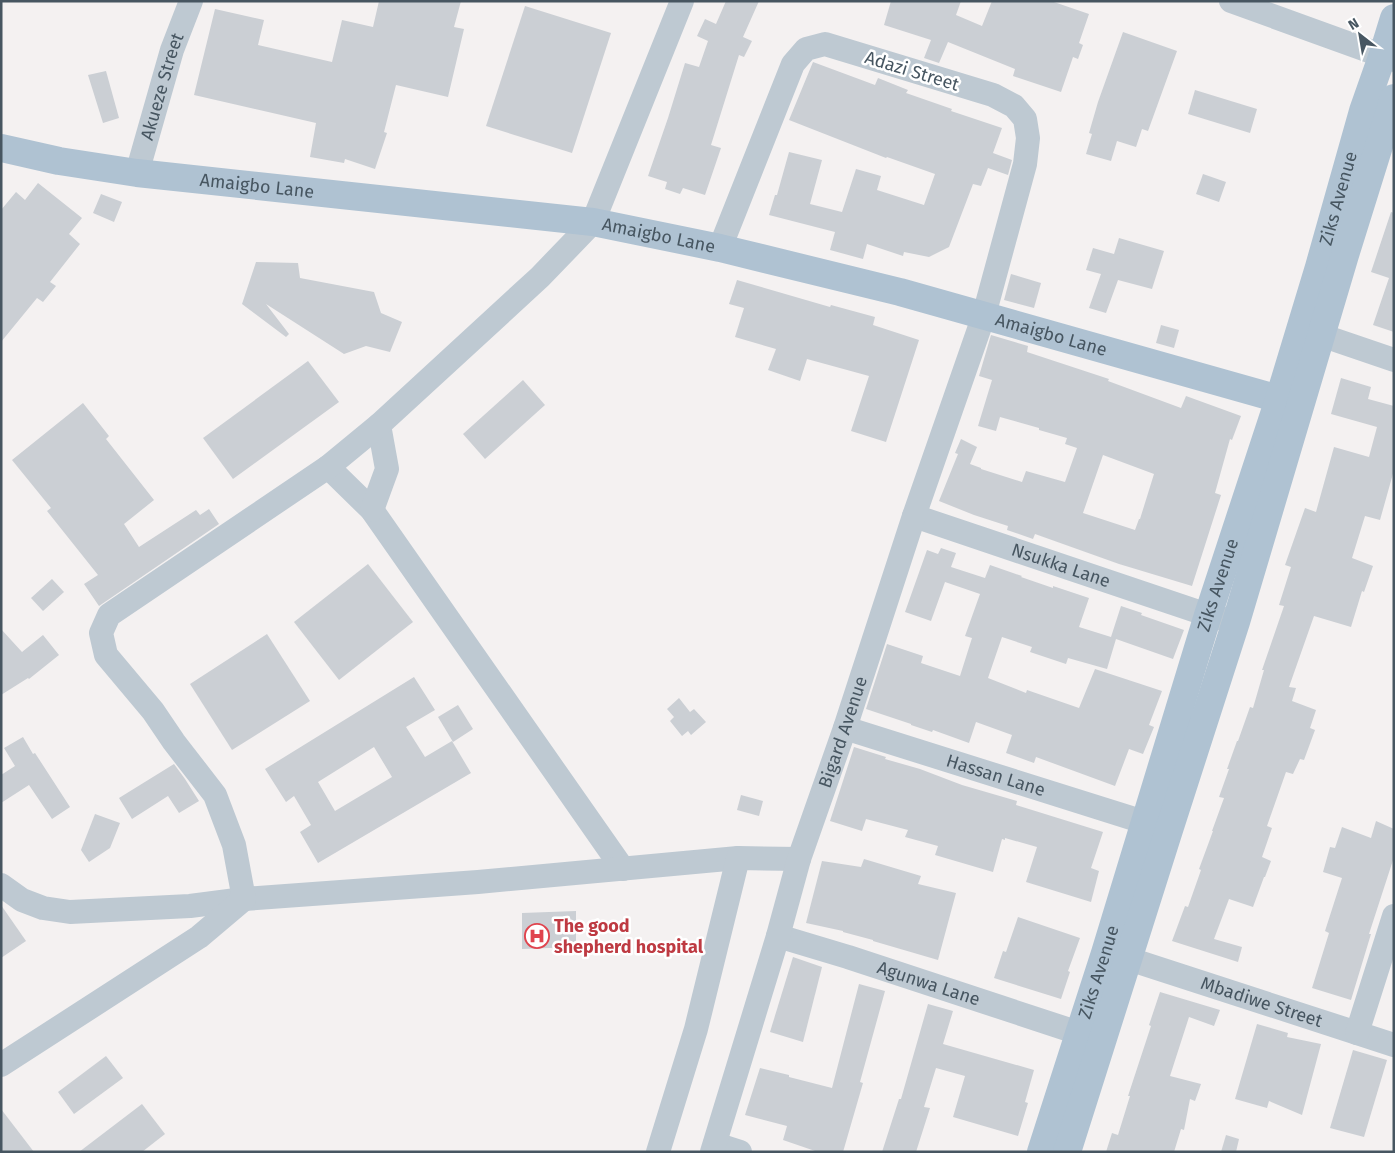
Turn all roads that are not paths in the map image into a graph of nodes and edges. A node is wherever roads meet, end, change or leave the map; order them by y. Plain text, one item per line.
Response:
1 (191, 1) edge
2 (682, 1) edge
3 (1231, 1) edge
4 (1394, 18) edge
5 (1388, 59) edge
6 (1385, 111) edge
7 (1, 148) edge
8 (137, 173) junction
9 (593, 222) junction
10 (720, 248) junction
11 (984, 315) junction
12 (1311, 332) junction
13 (1394, 360) edge
14 (1290, 401) junction
15 (379, 425) junction
16 (328, 466) junction
17 (372, 510) junction
18 (914, 516) junction
19 (1208, 615) junction
20 (1236, 622) junction
21 (845, 728) junction
22 (1156, 826) junction
23 (738, 858) junction
24 (799, 859) junction
25 (623, 869) junction
26 (1, 885) edge
27 (244, 899) junction
28 (1394, 916) edge
29 (778, 936) junction
30 (1117, 956) junction
31 (1357, 1033) junction
32 (1091, 1036) junction
33 (1394, 1045) edge
34 (1, 1065) edge
35 (714, 1148) edge
36 (658, 1152) edge
37 (740, 1152) edge
38 (1041, 1152) edge
39 (1067, 1152) edge

1 - 8 street, Akueze Street
2 - 9 street
3 - 5 street
4 - 5 main road, Ziks Avenue
5 - 6 main road, Ziks Avenue
6 - 12 main road, Ziks Avenue
7 - 8 main road, Amaigbo Lane
8 - 9 main road, Amaigbo Lane
9 - 10 main road, Amaigbo Lane
9 - 15 street
10 - 11 main road, Amaigbo Lane
10 - 11 street, Adazi Street
11 - 14 main road, Amaigbo Lane
11 - 18 street, Bigard Avenue
12 - 13 street
12 - 14 main road, Ziks Avenue
14 - 19 main road, Ziks Avenue
14 - 20 main road, Ziks Avenue
15 - 16 street
15 - 17 street
16 - 17 street
16 - 27 street
17 - 25 street
18 - 19 street, Nsukka Lane
18 - 21 street, Bigard Avenue
19 - 20 street, Nsukka Lane
19 - 22 main road, Ziks Avenue
20 - 22 main road, Ziks Avenue
21 - 22 street, Hassan Lane
21 - 24 street, Bigard Avenue
22 - 30 main road, Ziks Avenue
23 - 24 street
23 - 25 street
23 - 36 street
24 - 29 street, Bigard Avenue
25 - 27 street
26 - 27 street
27 - 34 street
28 - 31 street
29 - 32 street, Agunwa Lane
29 - 35 street, Bigard Avenue
30 - 31 street, Mbadiwe Street
30 - 32 main road, Ziks Avenue
31 - 33 street, Mbadiwe Street
32 - 38 main road, Ziks Avenue
32 - 39 main road, Ziks Avenue
35 - 37 street

